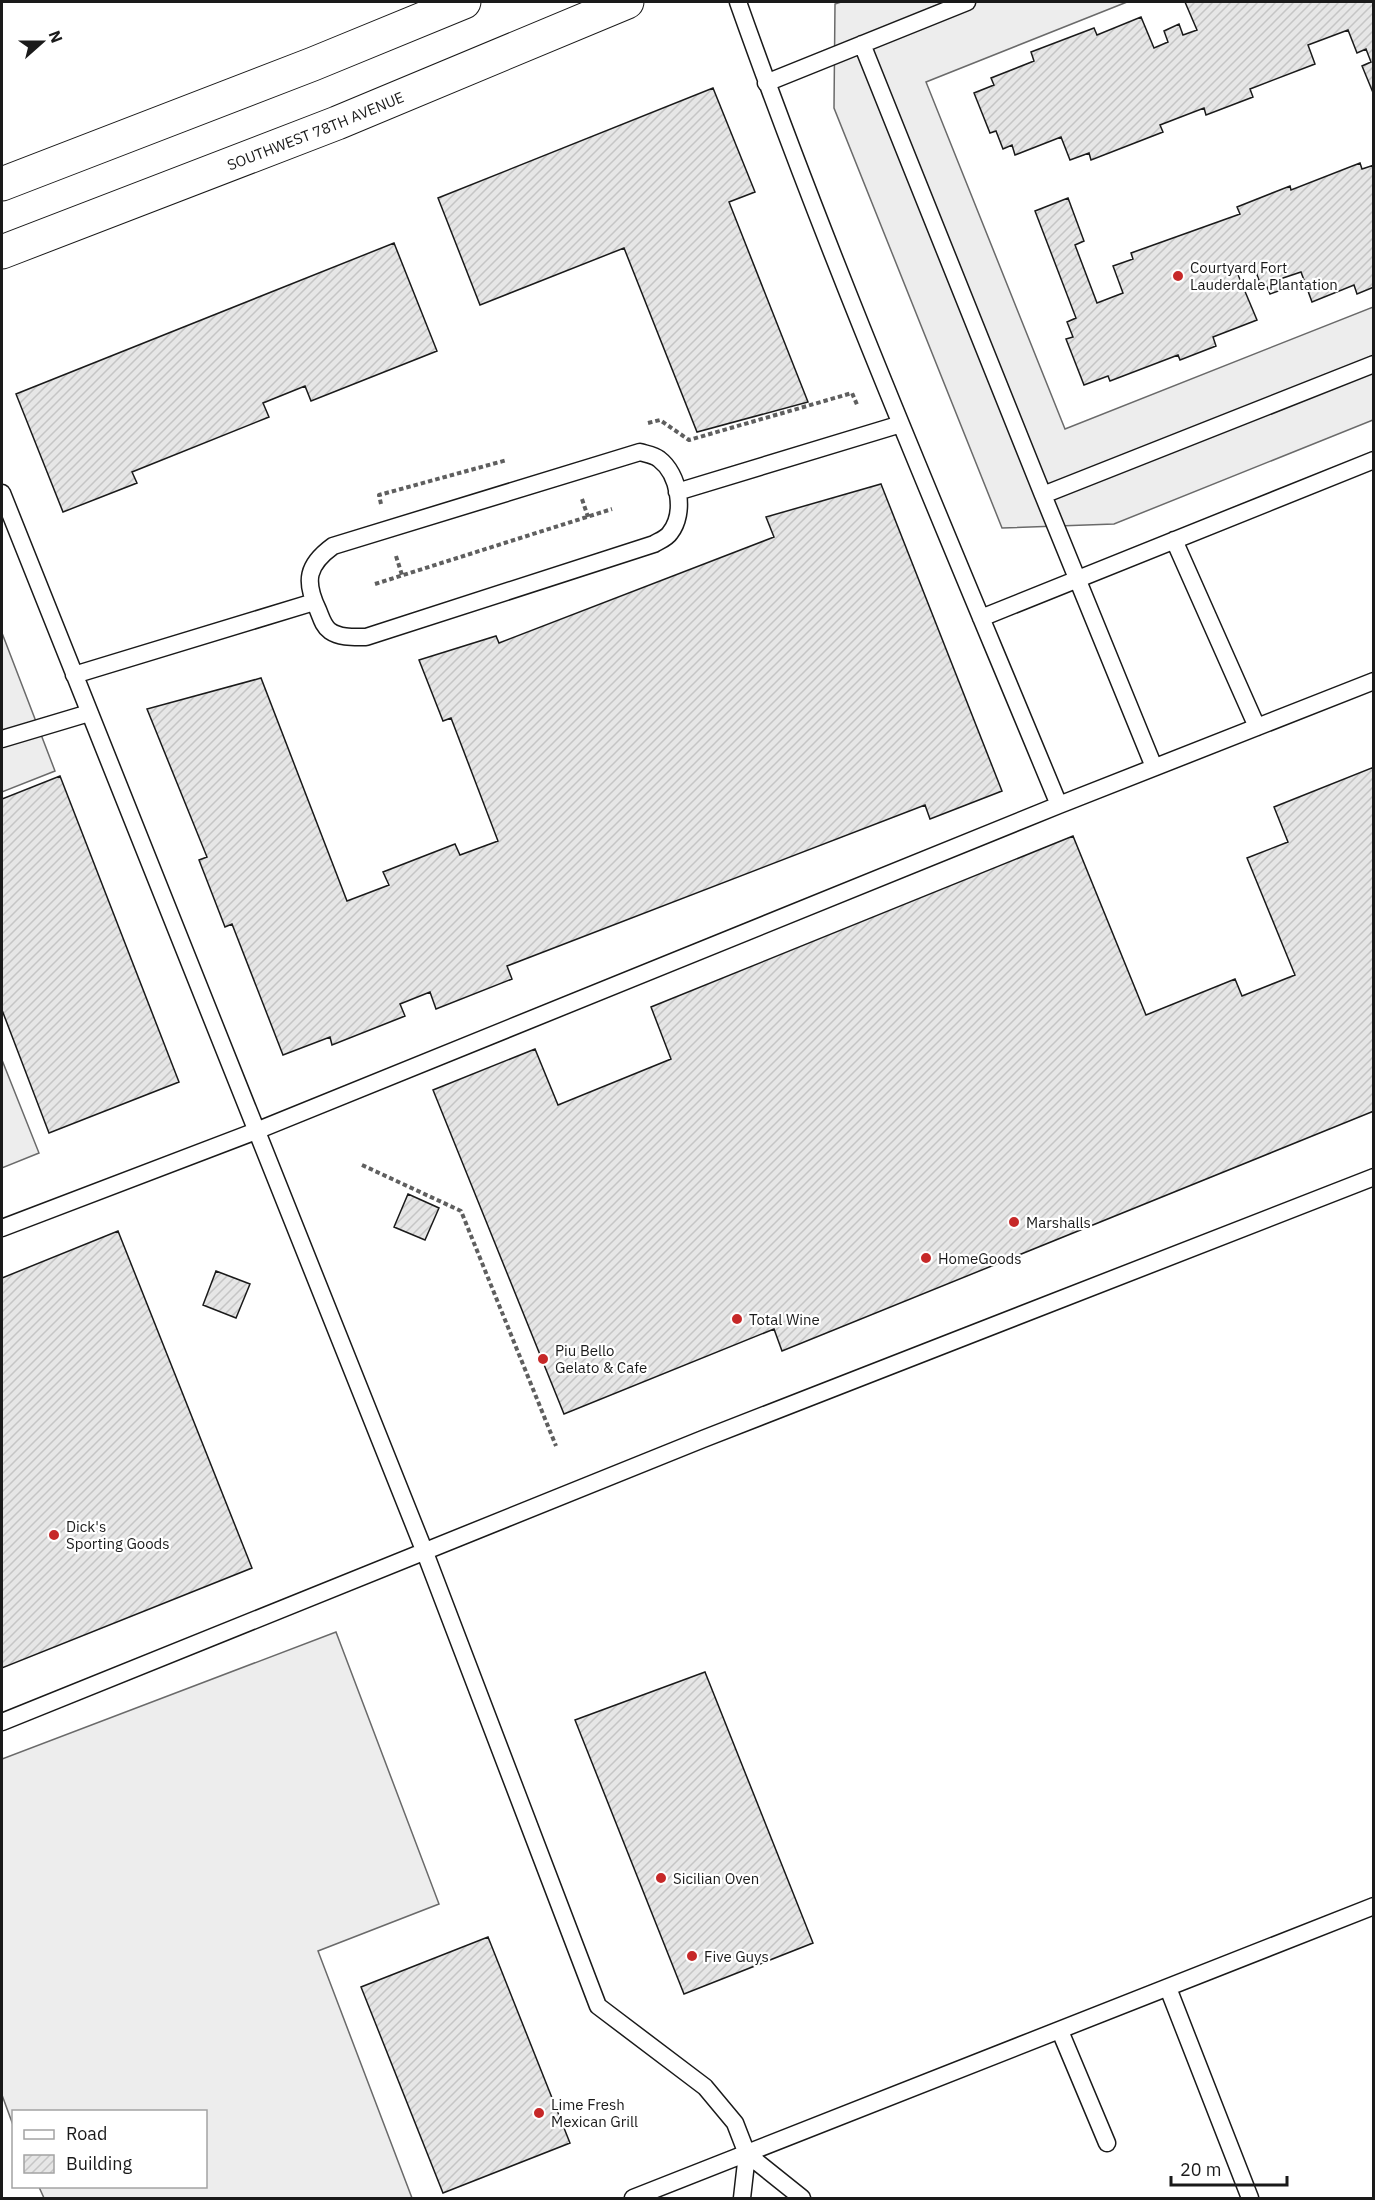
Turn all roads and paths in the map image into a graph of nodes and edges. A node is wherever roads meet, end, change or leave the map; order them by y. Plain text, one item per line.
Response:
1 (464, 2) edge
2 (627, 2) edge
3 (738, 2) edge
4 (967, 2) edge
5 (861, 44) junction
6 (766, 82) junction
7 (2, 184) edge
8 (2, 252) edge
9 (1374, 364) edge
10 (901, 424) junction
11 (1374, 460) edge
12 (677, 492) junction
13 (2, 493) edge
14 (580, 495) dead end
15 (1044, 495) junction
16 (612, 509) dead end
17 (588, 517) junction
18 (1174, 540) junction
19 (394, 548) dead end
20 (402, 575) junction
21 (1078, 579) junction
22 (375, 584) dead end
23 (314, 602) junction
24 (981, 618) junction
25 (74, 675) junction
26 (1374, 681) edge
27 (89, 712) junction
28 (1257, 727) junction
29 (2, 739) edge
30 (1154, 767) junction
31 (1059, 805) junction
32 (256, 1131) junction
33 (362, 1165) dead end
34 (1374, 1178) edge
35 (2, 1228) edge
36 (556, 1446) dead end
37 (424, 1550) junction
38 (2, 1722) edge
39 (1374, 1906) edge
40 (1168, 1988) junction
41 (1060, 2031) junction
42 (1107, 2143) dead end
43 (747, 2154) junction
44 (633, 2199) edge
45 (742, 2199) edge
46 (802, 2199) edge
47 (1250, 2199) edge

1 - 7 street
2 - 8 street, SOUTHWEST 78TH AVENUE
3 - 6 lane
4 - 5 lane
5 - 6 lane
5 - 15 lane
6 - 10 lane
9 - 15 lane
10 - 12 lane
10 - 24 lane
11 - 18 lane
12 - 23 lane
12 - 23 lane
13 - 25 lane
14 - 17 path
15 - 21 lane
16 - 17 path
17 - 20 path
18 - 21 lane
18 - 28 lane
19 - 20 path
20 - 22 path
21 - 24 lane
21 - 30 lane
23 - 25 lane
24 - 31 lane
25 - 27 lane
26 - 28 lane
27 - 29 lane
27 - 32 lane
28 - 30 lane
30 - 31 lane
31 - 32 lane
32 - 35 lane
32 - 37 lane
33 - 36 path
34 - 37 lane
37 - 38 lane
37 - 43 lane
39 - 40 lane
40 - 41 lane
40 - 47 lane
41 - 42 lane
41 - 43 lane
43 - 44 lane
43 - 45 lane
43 - 46 lane

